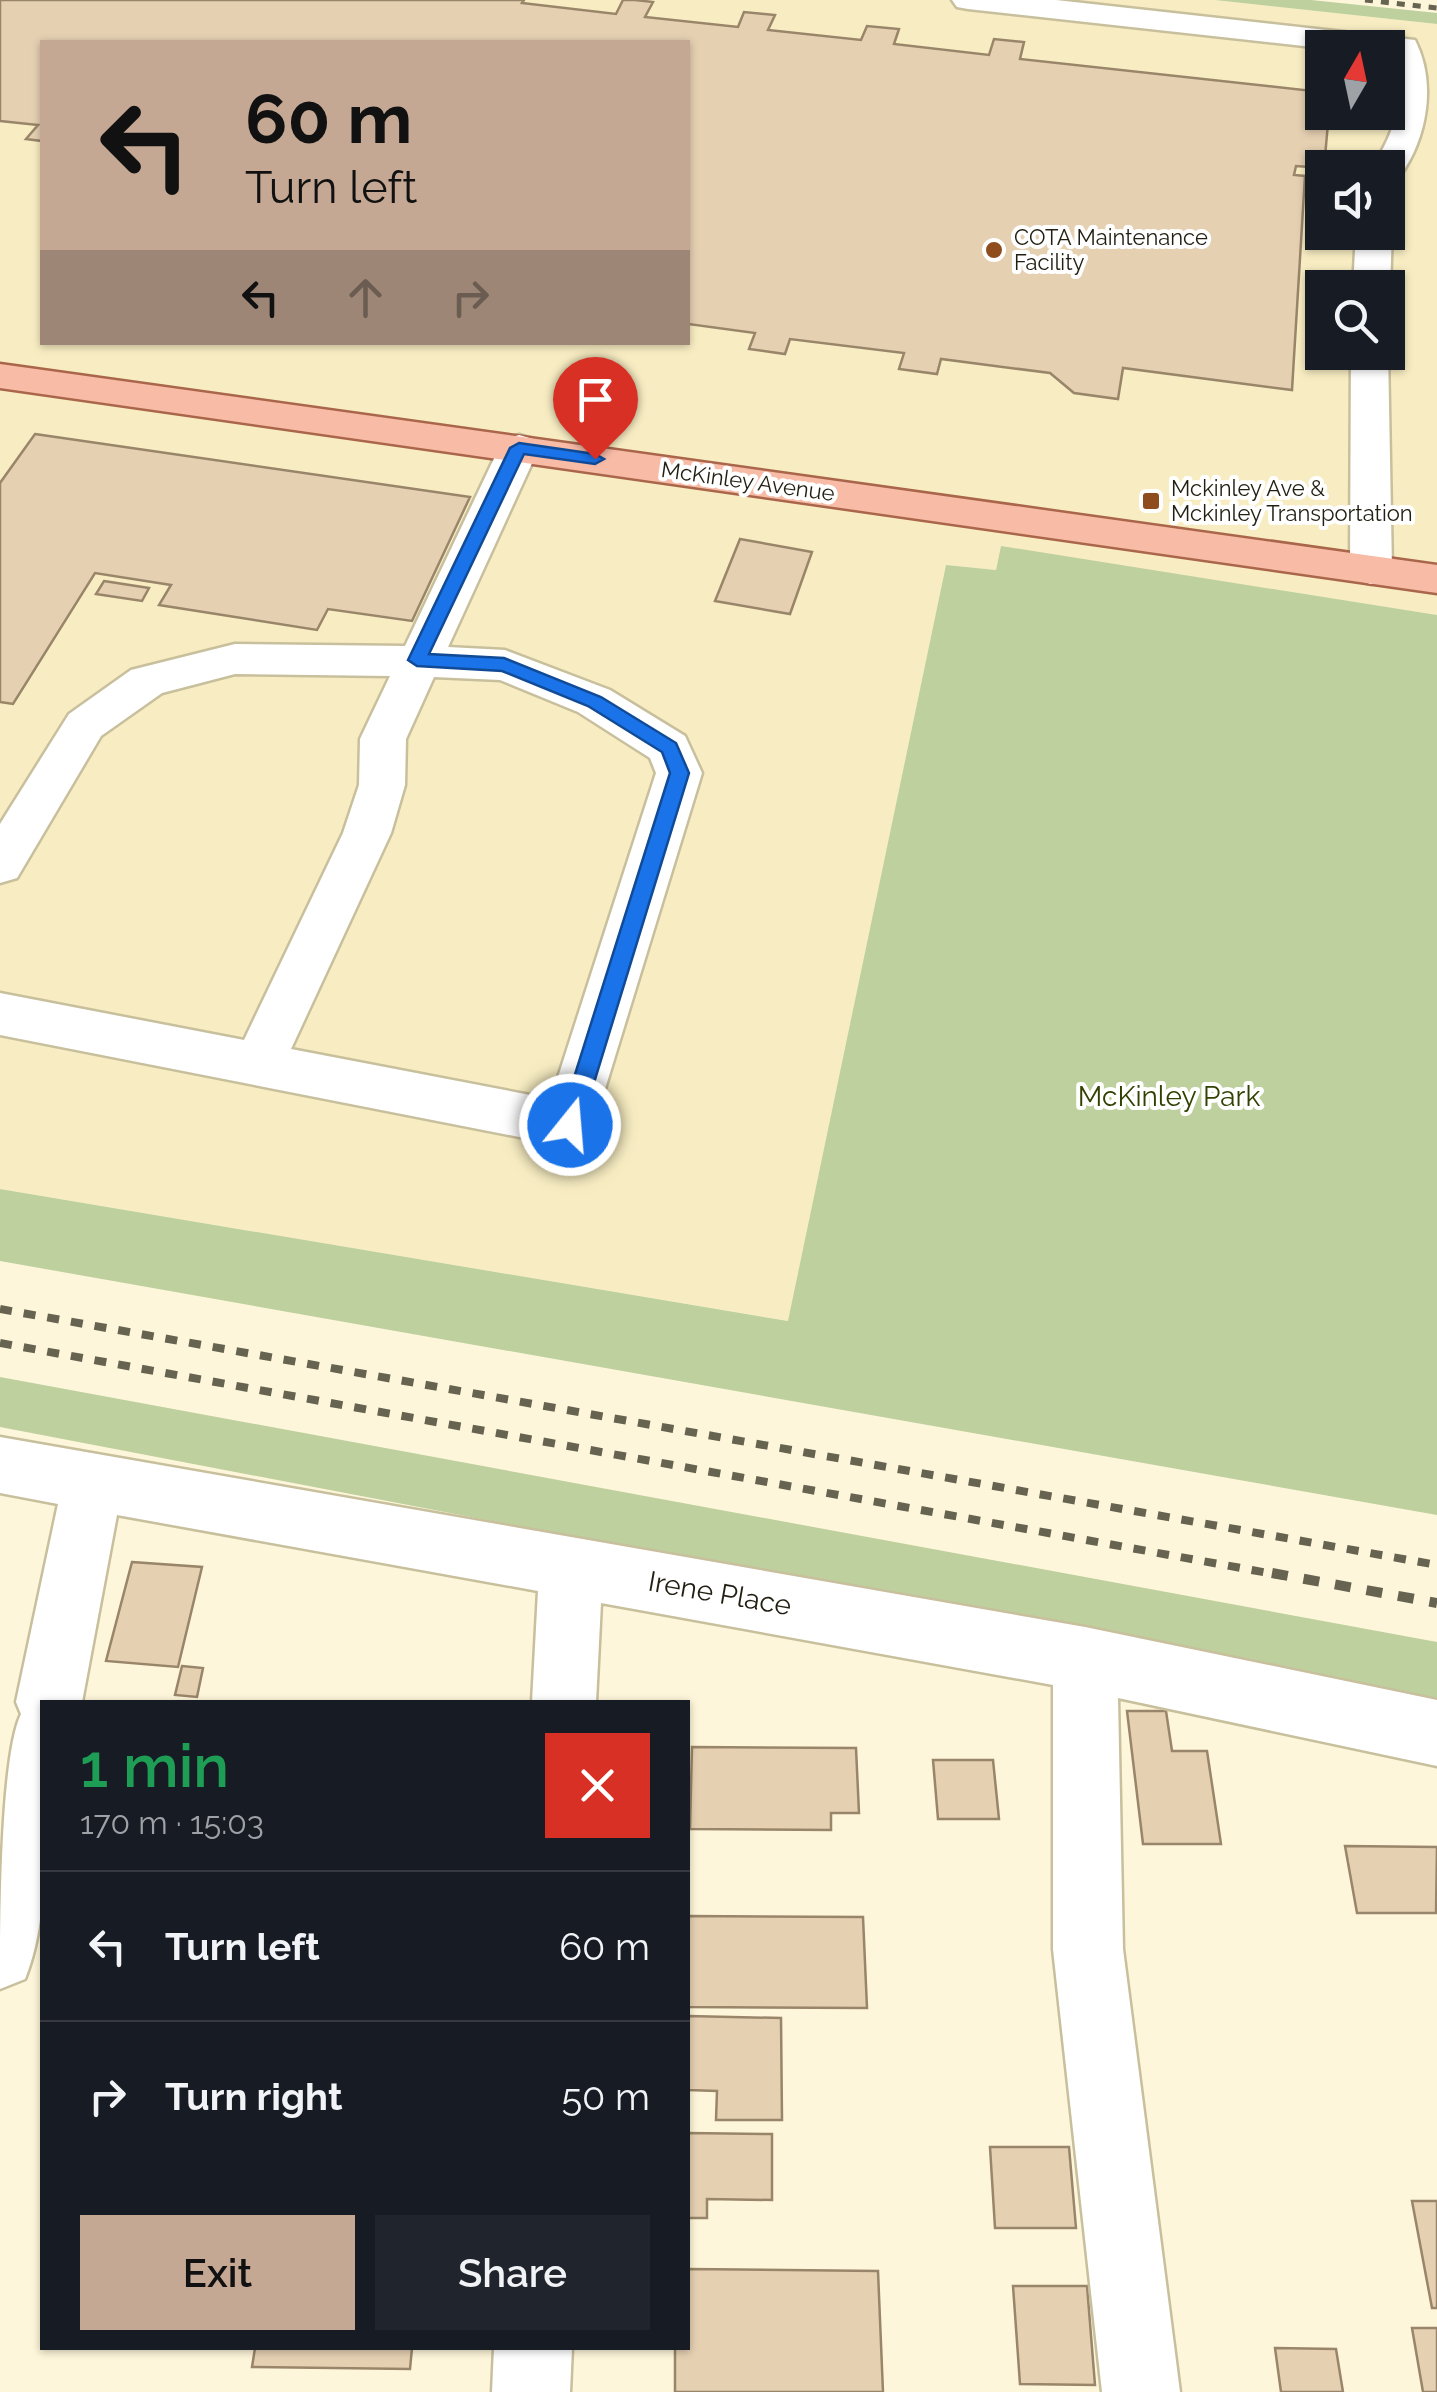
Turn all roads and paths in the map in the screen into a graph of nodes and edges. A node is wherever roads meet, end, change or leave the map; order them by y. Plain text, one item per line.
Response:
1 (968, 0) edge
2 (1305, 37) edge
3 (1405, 48) edge
4 (1437, 49) edge
5 (1405, 52) edge
6 (1398, 150) edge
7 (1370, 370) edge
8 (0, 376) edge
9 (519, 448) junction
10 (1371, 570) junction
11 (1437, 580) edge
12 (417, 660) junction
13 (0, 865) edge
14 (0, 1014) edge
15 (258, 1065) junction
16 (0, 1465) edge
17 (92, 1483) junction
18 (571, 1566) junction
19 (1084, 1659) junction
20 (50, 1700) edge
21 (564, 1700) edge
22 (1437, 1733) edge
23 (40, 1748) edge
24 (0, 1954) edge
25 (533, 2350) edge
26 (531, 2392) edge
27 (1142, 2392) edge

1 - 2 street
3 - 4 street
5 - 6 street
7 - 10 street
8 - 9 main road, McKinley Avenue
9 - 10 main road, McKinley Avenue
9 - 12 street
10 - 11 main road, McKinley Avenue
12 - 13 street
12 - 15 street
12 - 15 street
14 - 15 street
16 - 17 street, Irene Place
17 - 18 street, Irene Place
17 - 20 street
18 - 19 street, Irene Place
18 - 21 street
19 - 22 street, Irene Place
19 - 27 street
23 - 24 street
25 - 26 street

